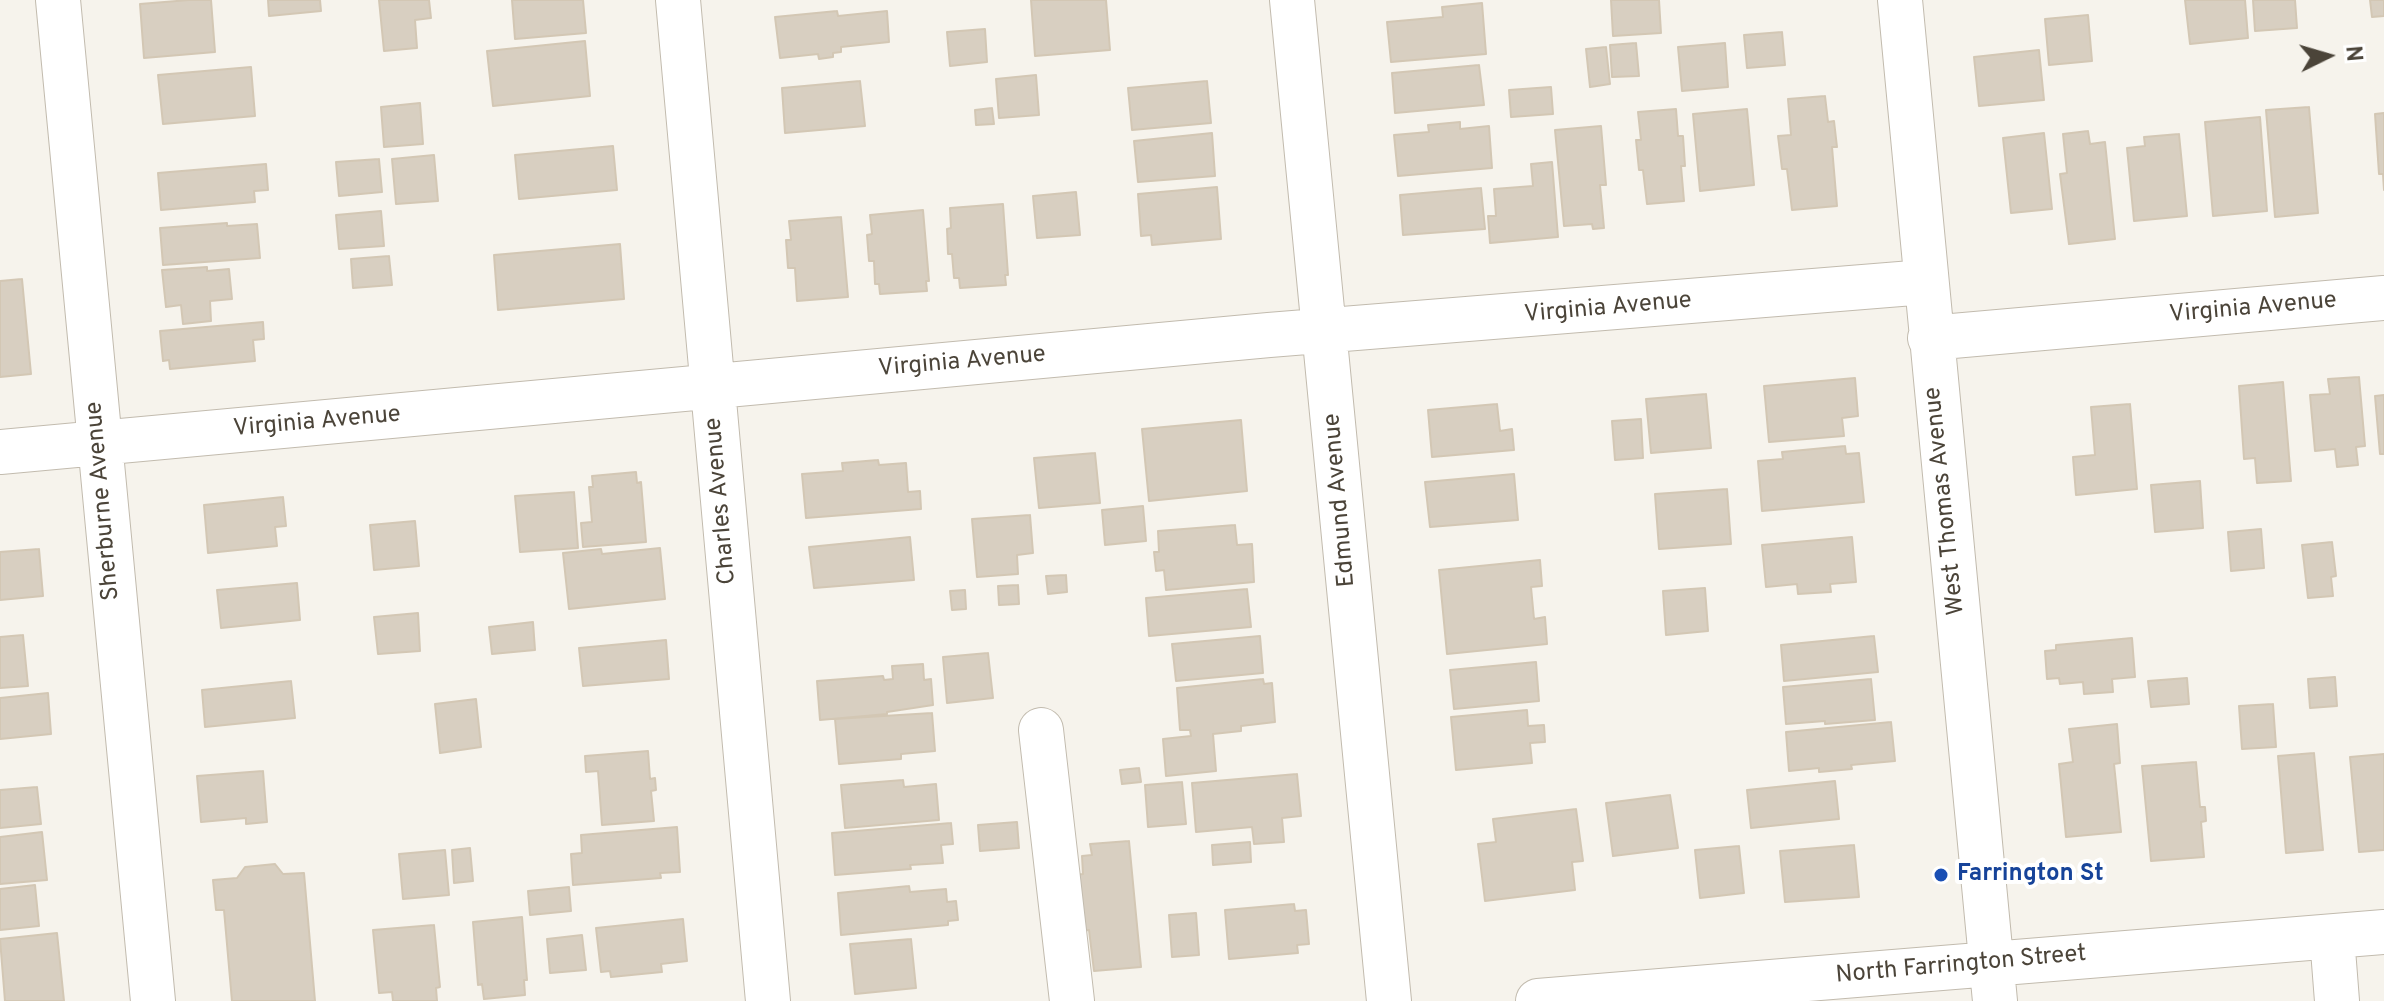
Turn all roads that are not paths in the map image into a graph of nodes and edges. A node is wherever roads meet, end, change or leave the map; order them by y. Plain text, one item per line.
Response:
1 (58, 0) edge
2 (678, 0) edge
3 (1292, 0) edge
4 (1906, 1) edge
5 (1925, 282) junction
6 (2384, 298) edge
7 (1325, 330) junction
8 (1930, 338) junction
9 (711, 386) junction
10 (98, 443) junction
11 (0, 452) edge
12 (1041, 730) dead end
13 (2384, 932) edge
14 (2332, 937) junction
15 (1993, 982) edge
16 (153, 1001) edge
17 (768, 1001) edge
18 (1072, 1001) edge
19 (1389, 1001) edge
20 (1538, 1001) edge
21 (2337, 1001) edge

1 - 10 street, Sherburne Avenue
2 - 9 street, Charles Avenue
3 - 7 street, Edmund Avenue
4 - 5 street, West Thomas Avenue
5 - 7 street, Virginia Avenue
5 - 8 street, West Thomas Avenue
6 - 8 street, Virginia Avenue
7 - 9 street, Virginia Avenue
7 - 19 street, Edmund Avenue
8 - 15 street, West Thomas Avenue
9 - 10 street, Virginia Avenue
9 - 17 street, Charles Avenue
10 - 11 street, Virginia Avenue
10 - 16 street, Sherburne Avenue
12 - 18 street
13 - 14 street, North Farrington Street
14 - 15 street, North Farrington Street
14 - 21 street
15 - 20 street, North Farrington Street

